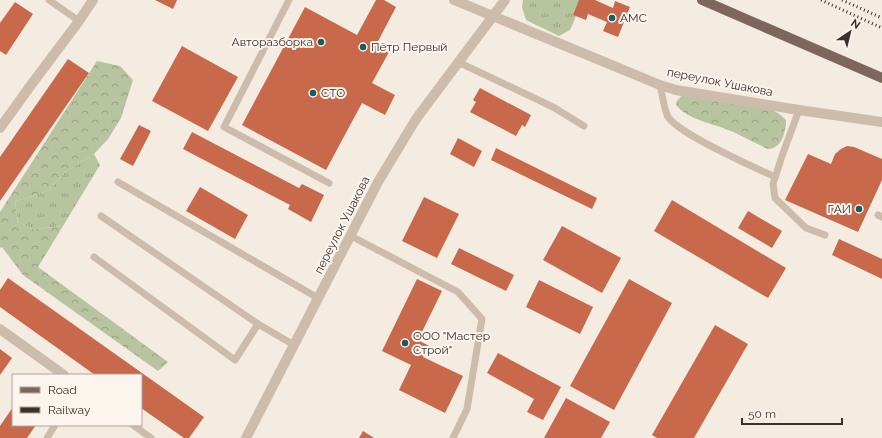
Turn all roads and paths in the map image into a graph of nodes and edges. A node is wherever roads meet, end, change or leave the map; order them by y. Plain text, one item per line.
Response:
1 (49, 0) edge
2 (93, 0) edge
3 (289, 0) edge
4 (454, 0) edge
5 (505, 0) edge
6 (702, 0) edge
7 (493, 17) junction
8 (79, 21) junction
9 (458, 62) junction
10 (882, 78) edge
11 (660, 85) junction
12 (800, 110) junction
13 (882, 122) edge
14 (584, 126) dead end
15 (0, 128) edge
16 (775, 177) junction
17 (118, 182) dead end
18 (329, 183) dead end
19 (101, 216) dead end
20 (351, 236) junction
21 (825, 236) dead end
22 (94, 257) dead end
23 (318, 298) junction
24 (258, 324) junction
25 (0, 329) edge
26 (294, 345) junction
27 (63, 374) edge
28 (54, 426) edge
29 (134, 426) edge
30 (47, 438) edge
31 (151, 438) edge
32 (246, 438) edge
33 (453, 438) edge

1 - 8 lane
2 - 8 street
3 - 18 lane
4 - 7 street
5 - 7 street, переулок Ушакова
6 - 10 main road
7 - 9 street, переулок Ушакова
7 - 11 street, переулок Ушакова
8 - 15 street
9 - 14 lane
9 - 20 street, переулок Ушакова
11 - 12 street, переулок Ушакова
11 - 16 lane
12 - 13 street, переулок Ушакова
12 - 16 lane
16 - 21 lane
17 - 23 lane
19 - 24 lane
20 - 23 street, переулок Ушакова
20 - 33 lane
22 - 24 lane
23 - 26 street, переулок Ушакова
24 - 26 lane
25 - 27 street
26 - 32 street, переулок Ушакова
28 - 30 lane
29 - 31 lane

